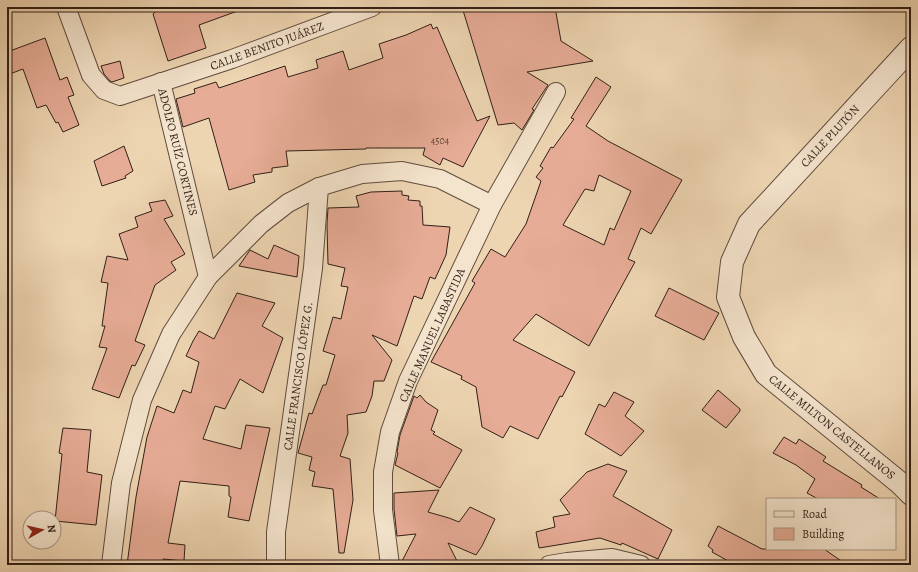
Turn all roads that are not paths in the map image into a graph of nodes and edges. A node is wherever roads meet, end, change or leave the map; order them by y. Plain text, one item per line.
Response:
1 (66, 7) edge
2 (372, 7) edge
3 (911, 48) edge
4 (161, 82) junction
5 (556, 92) dead end
6 (319, 187) junction
7 (492, 205) junction
8 (749, 224) joint
9 (208, 277) junction
10 (911, 494) edge
11 (111, 565) edge
12 (276, 565) edge
13 (390, 565) edge
14 (549, 565) edge
15 (641, 565) edge

1 - 4 street, ADOLFO RUÍZ CORTINES
2 - 4 street, CALLE BENITO JUÁREZ
3 - 8 street, CALLE PLUTÓN
4 - 9 street, ADOLFO RUÍZ CORTINES
5 - 7 street, CALLE MANUEL LABASTIDA
6 - 7 street
6 - 9 street
6 - 12 street, CALLE FRANCISCO LÓPEZ G.
7 - 13 street, CALLE MANUEL LABASTIDA
8 - 10 street, CALLE MILTON CASTELLANOS
9 - 11 street
14 - 15 street

